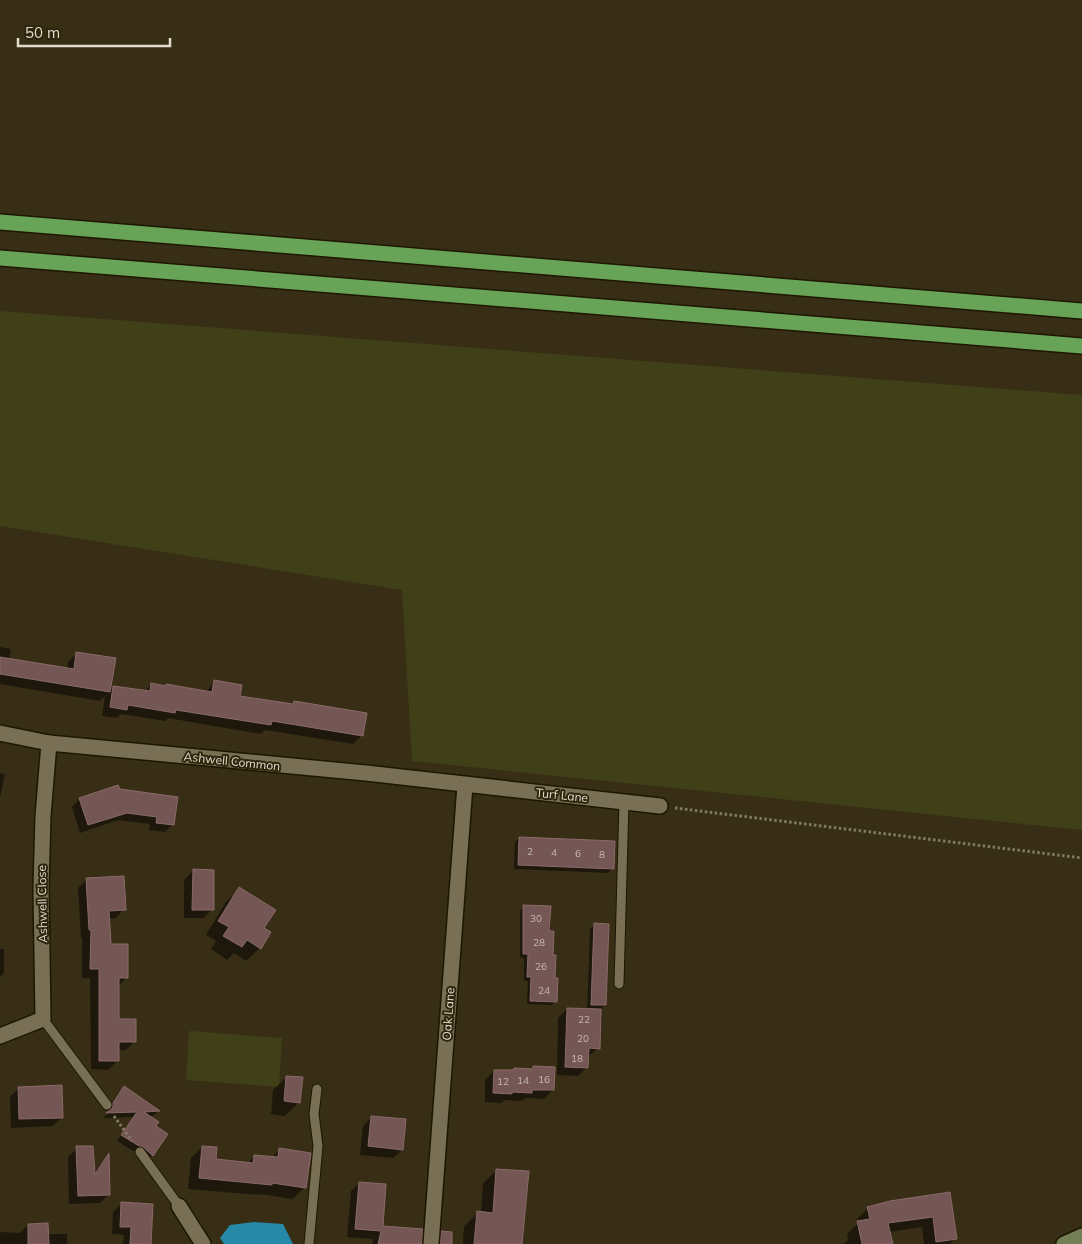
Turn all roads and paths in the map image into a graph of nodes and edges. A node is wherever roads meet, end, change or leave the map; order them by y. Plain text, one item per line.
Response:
1 (0, 222) edge
2 (0, 258) edge
3 (1082, 311) edge
4 (1082, 346) edge
5 (0, 733) edge
6 (49, 742) junction
7 (465, 784) junction
8 (624, 802) junction
9 (660, 806) joint
10 (1082, 858) edge
11 (619, 984) dead end
12 (43, 1019) junction
13 (0, 1036) edge
14 (317, 1089) dead end
15 (107, 1105) joint
16 (140, 1152) joint
17 (179, 1206) joint
18 (1082, 1236) edge
19 (309, 1243) edge
20 (203, 1244) edge
21 (432, 1244) edge
22 (1064, 1244) edge

1 - 3 highway
2 - 4 highway
5 - 6 street, Ashwell Common
6 - 7 street, Ashwell Common
6 - 12 street, Ashwell Close
7 - 8 street, Turf Lane
7 - 21 street, Oak Lane
8 - 9 street, Turf Lane
8 - 11 lane
9 - 10 path
12 - 13 street
12 - 15 lane
14 - 19 lane
15 - 16 path
16 - 17 lane
17 - 20 street
18 - 22 main road

